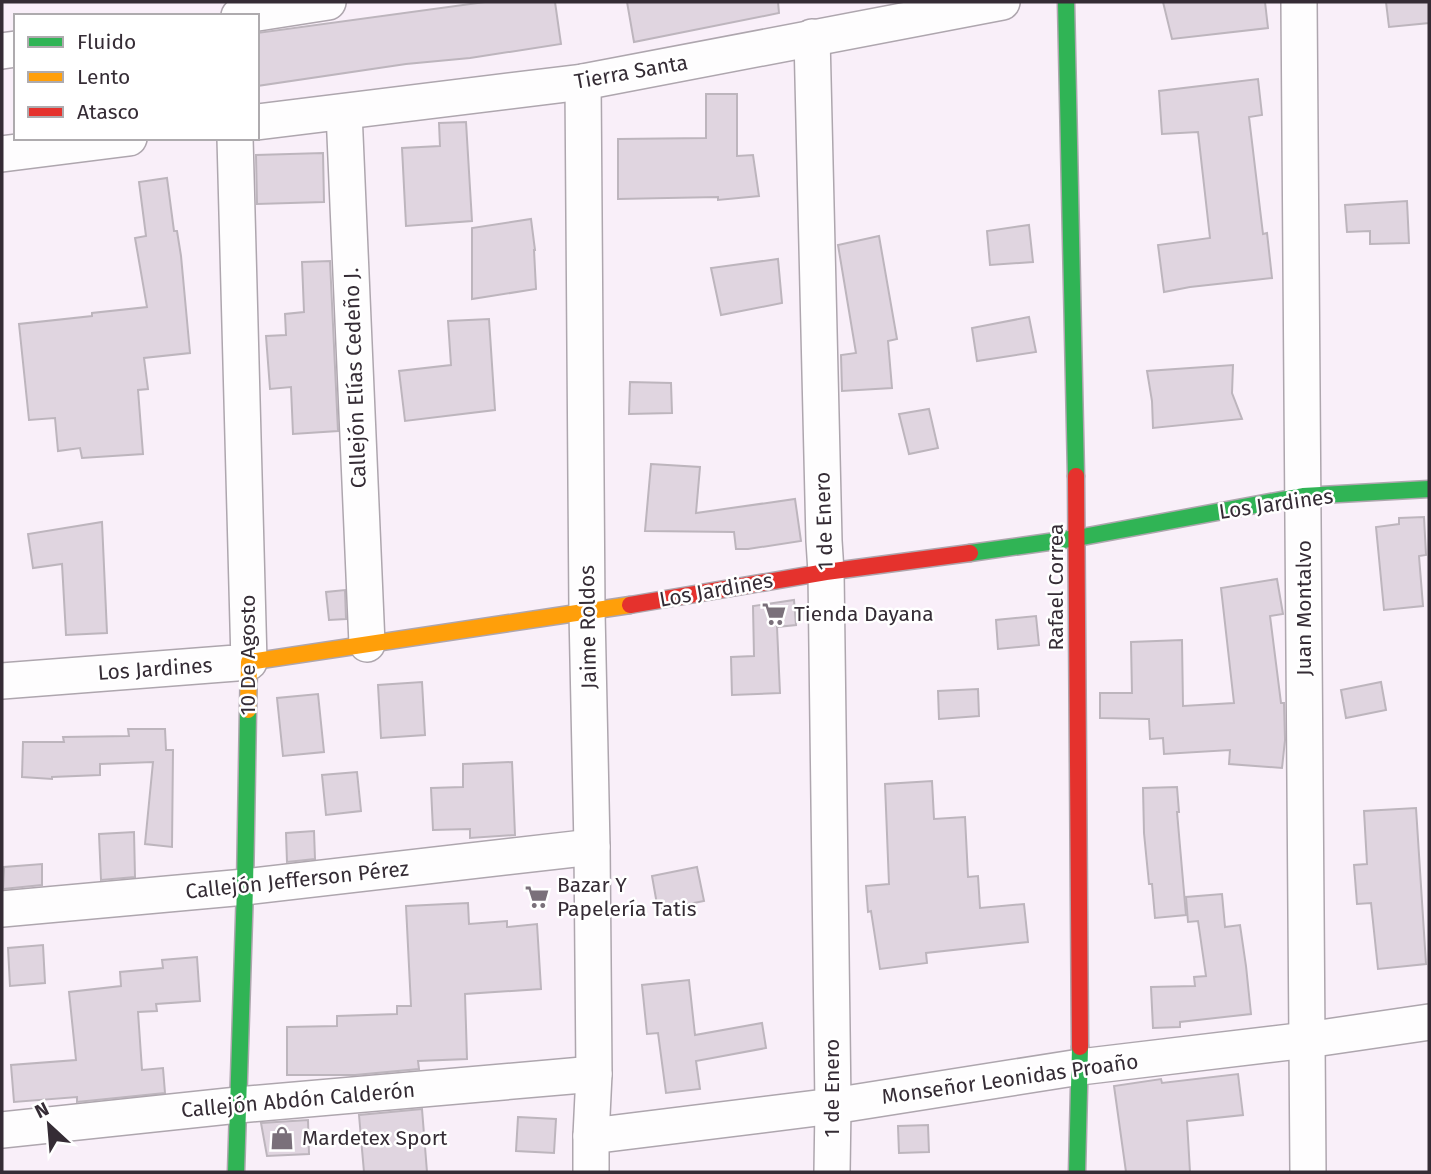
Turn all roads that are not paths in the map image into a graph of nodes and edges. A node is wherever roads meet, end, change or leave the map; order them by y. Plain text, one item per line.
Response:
1 (328, 2) edge
2 (1002, 2) edge
3 (1066, 2) edge
4 (1299, 2) edge
5 (252, 14) edge
6 (813, 37) junction
7 (583, 82) junction
8 (344, 112) junction
9 (259, 122) edge
10 (113, 140) edge
11 (235, 140) edge
12 (2, 154) edge
13 (1429, 489) edge
14 (1303, 496) junction
15 (1077, 538) junction
16 (826, 572) junction
17 (587, 612) junction
18 (367, 643) junction
19 (249, 662) junction
20 (2, 681) edge
21 (592, 847) junction
22 (245, 887) junction
23 (2, 909) edge
24 (1429, 1022) edge
25 (1307, 1040) junction
26 (1080, 1067) junction
27 (594, 1074) junction
28 (238, 1105) junction
29 (833, 1106) junction
30 (2, 1130) edge
31 (591, 1136) junction
32 (236, 1172) edge
33 (591, 1172) edge
34 (832, 1172) edge
35 (1077, 1172) edge
36 (1308, 1172) edge

1 - 5 street
2 - 6 street, Tierra Santa
3 - 15 street, Rafael Correa
4 - 14 street, Juan Montalvo
6 - 7 street, Tierra Santa
6 - 16 street, 1 de Enero
7 - 8 street, Tierra Santa
7 - 17 street, Jaime Roldos
8 - 9 street, Tierra Santa
8 - 18 street, Callejón Elías Cedeño J.
10 - 12 street
11 - 19 street, 10 De Agosto
13 - 14 street, Los Jardines
14 - 15 street, Los Jardines
14 - 25 street, Juan Montalvo
15 - 16 street, Los Jardines
15 - 26 street, Rafael Correa
16 - 17 street, Los Jardines
16 - 29 street, 1 de Enero
17 - 18 street, Los Jardines
17 - 21 street, Jaime Roldos
18 - 19 street, Los Jardines
19 - 20 street, Los Jardines
19 - 22 street, 10 De Agosto
21 - 22 street, Callejón Jefferson Pérez
21 - 27 street, Jaime Roldos
22 - 23 street, Callejón Jefferson Pérez
22 - 28 street, 10 De Agosto
24 - 25 street, Monseñor Leonidas Proaño
25 - 26 street, Monseñor Leonidas Proaño
25 - 36 street, Juan Montalvo
26 - 29 street, Monseñor Leonidas Proaño
26 - 35 street, Rafael Correa
27 - 28 street, Callejón Abdón Calderón
27 - 31 street, Jaime Roldos
28 - 30 street, Callejón Abdón Calderón
28 - 32 street, 10 De Agosto
29 - 31 street, Monseñor Leonidas Proaño
29 - 34 street, 1 de Enero
31 - 33 street, Jaime Roldos

